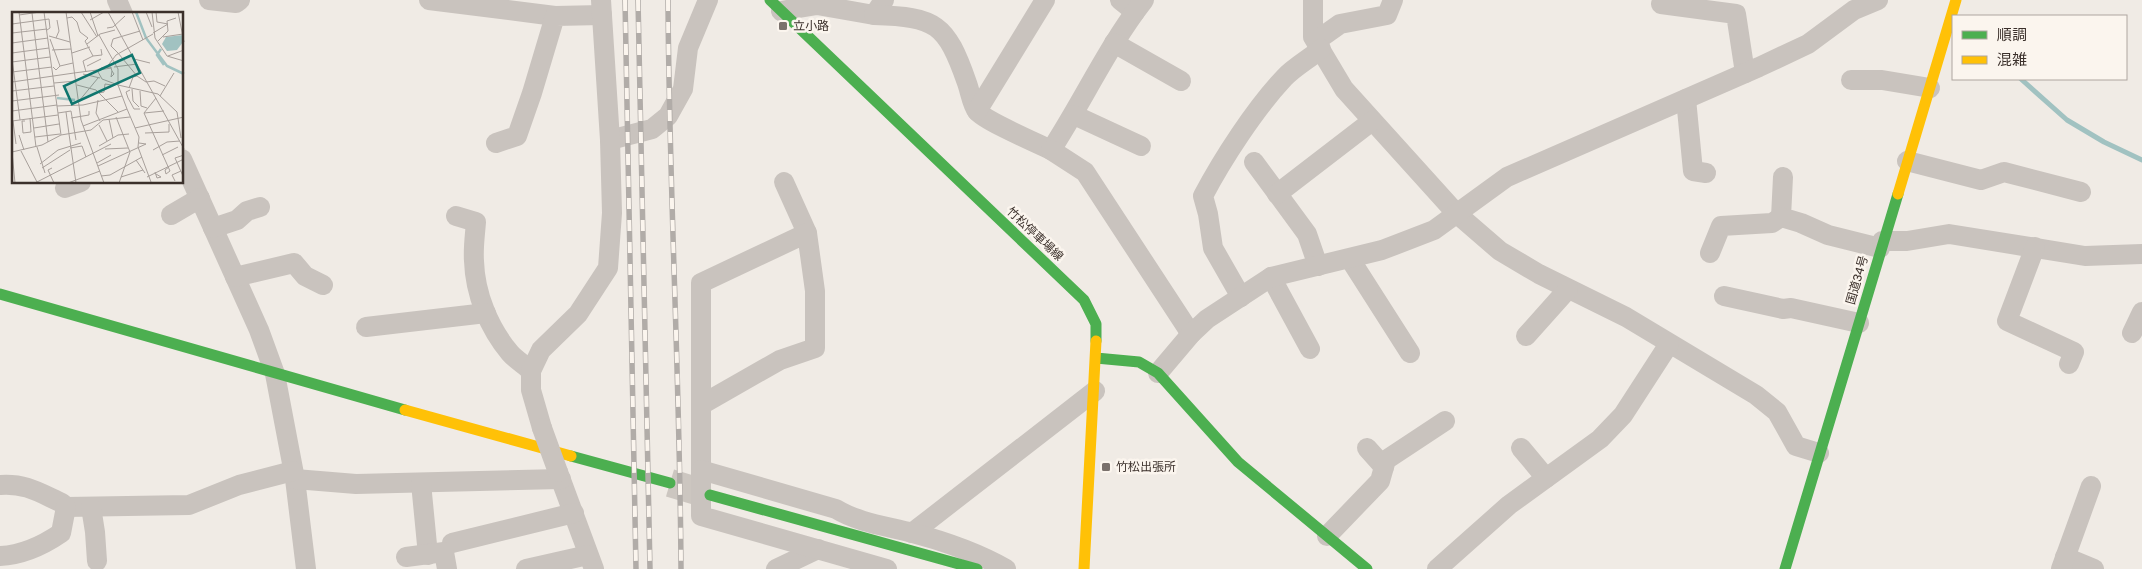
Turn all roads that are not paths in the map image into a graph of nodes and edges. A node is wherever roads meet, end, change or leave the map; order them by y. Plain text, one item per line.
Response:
1 (118, 0) edge
2 (209, 0) edge
3 (240, 0) edge
4 (430, 0) edge
5 (708, 0) edge
6 (1045, 0) edge
7 (1313, 0) edge
8 (1393, 0) edge
9 (1878, 0) edge
10 (1956, 0) edge
11 (1133, 4) edge
12 (1661, 4) dead end
13 (775, 6) edge
14 (602, 7) edge
15 (879, 7) edge
16 (568, 11) edge
17 (122, 12) edge
18 (1114, 43) junction
19 (1318, 45) junction
20 (1745, 73) junction
21 (1851, 80) dead end
22 (1181, 81) dead end
23 (1930, 88) junction
24 (1686, 99) junction
25 (977, 111) junction
26 (1074, 115) junction
27 (1372, 121) junction
28 (610, 140) junction
29 (496, 143) dead end
30 (1141, 146) dead end
31 (1051, 150) junction
32 (1907, 161) junction
33 (1254, 162) dead end
34 (184, 163) edge
35 (1693, 172) dead end
36 (1783, 177) dead end
37 (784, 182) dead end
38 (2081, 192) dead end
39 (1277, 194) junction
40 (200, 198) junction
41 (260, 207) dead end
42 (1456, 213) junction
43 (171, 215) dead end
44 (456, 216) dead end
45 (1781, 217) junction
46 (213, 228) junction
47 (807, 233) junction
48 (1881, 244) junction
49 (2035, 247) junction
50 (1710, 253) dead end
51 (2142, 254) edge
52 (1350, 258) junction
53 (1318, 266) junction
54 (235, 277) junction
55 (1270, 277) junction
56 (322, 285) dead end
57 (1568, 289) junction
58 (0, 294) edge
59 (1724, 296) dead end
60 (1241, 297) junction
61 (2142, 312) edge
62 (486, 313) junction
63 (1859, 322) junction
64 (366, 327) dead end
65 (2132, 333) dead end
66 (1191, 334) junction
67 (1526, 336) dead end
68 (1669, 344) junction
69 (1310, 349) dead end
70 (2075, 351) dead end
71 (1410, 353) dead end
72 (1096, 358) junction
73 (532, 371) junction
74 (1158, 372) junction
75 (275, 374) junction
76 (1095, 391) junction
77 (701, 405) junction
78 (1445, 421) dead end
79 (1367, 448) dead end
80 (1520, 448) dead end
81 (1819, 453) junction
82 (1384, 467) junction
83 (702, 470) junction
84 (294, 475) junction
85 (560, 476) junction
86 (1546, 478) junction
87 (420, 483) junction
88 (670, 483) tunnel mouth
89 (0, 486) edge
90 (2091, 486) dead end
91 (710, 495) tunnel mouth
92 (66, 507) junction
93 (91, 507) junction
94 (574, 513) junction
95 (912, 533) junction
96 (1327, 536) junction
97 (452, 544) dead end
98 (818, 549) junction
99 (428, 554) junction
100 (0, 556) edge
101 (406, 557) dead end
102 (97, 561) dead end
103 (591, 562) edge
104 (2063, 563) edge
105 (782, 568) edge
106 (306, 569) edge
107 (447, 569) edge
108 (526, 569) edge
109 (887, 569) edge
110 (976, 569) edge
111 (1006, 569) edge
112 (1084, 569) edge
113 (1367, 569) edge
114 (1437, 569) edge
115 (1785, 569) edge
116 (2094, 569) edge

1 - 17 street
2 - 3 street
4 - 16 street
5 - 28 street
6 - 25 street
7 - 19 street
8 - 19 street
9 - 20 street
10 - 23 main road, 国道34号
11 - 18 street
12 - 20 street
13 - 15 street
13 - 72 main road, 竹松停車場線
14 - 16 street
14 - 28 street
15 - 25 street
16 - 29 street
18 - 22 street
18 - 26 street
19 - 27 street
19 - 60 street
20 - 24 street
21 - 23 street
23 - 32 main road, 国道34号
24 - 35 street
24 - 42 street
25 - 31 street
26 - 30 street
26 - 31 street
27 - 39 street
27 - 42 street
28 - 73 street
31 - 66 street
32 - 38 street
32 - 48 main road, 国道34号
33 - 39 street
34 - 40 street
36 - 45 street
37 - 47 street
39 - 53 street
40 - 43 street
40 - 46 street
41 - 46 street
42 - 52 street
42 - 57 street
44 - 62 street
45 - 48 street
45 - 50 street
46 - 54 street
47 - 77 street
47 - 77 street
48 - 49 street
48 - 63 main road, 国道34号
49 - 51 street
49 - 70 street
52 - 53 street
52 - 71 street
53 - 55 street
54 - 56 street
54 - 75 street
55 - 60 street
55 - 69 street
57 - 67 street
57 - 68 street
58 - 75 main road
59 - 63 street
60 - 66 street
61 - 65 street
62 - 64 street
62 - 73 street
63 - 81 main road, 国道34号
66 - 74 street
68 - 81 street
68 - 86 street
72 - 74 main road
72 - 76 main road, 竹松停車場線
73 - 85 street, bridge
74 - 96 main road
75 - 84 street
75 - 88 main road
76 - 95 street
76 - 112 main road, 竹松停車場線
77 - 83 street
78 - 82 street
79 - 82 street
80 - 86 street
81 - 115 main road, 国道34号
82 - 96 street
83 - 95 street
83 - 98 street
84 - 87 street
84 - 93 street
84 - 106 street
85 - 87 street
85 - 94 street
86 - 114 street
87 - 99 street
89 - 92 street
90 - 104 street
91 - 110 main road
92 - 93 street
92 - 100 street
93 - 102 street
94 - 97 street
94 - 103 street
95 - 111 street
96 - 113 main road
98 - 105 street
98 - 109 street
99 - 101 street
99 - 107 street
103 - 108 street
104 - 116 street

